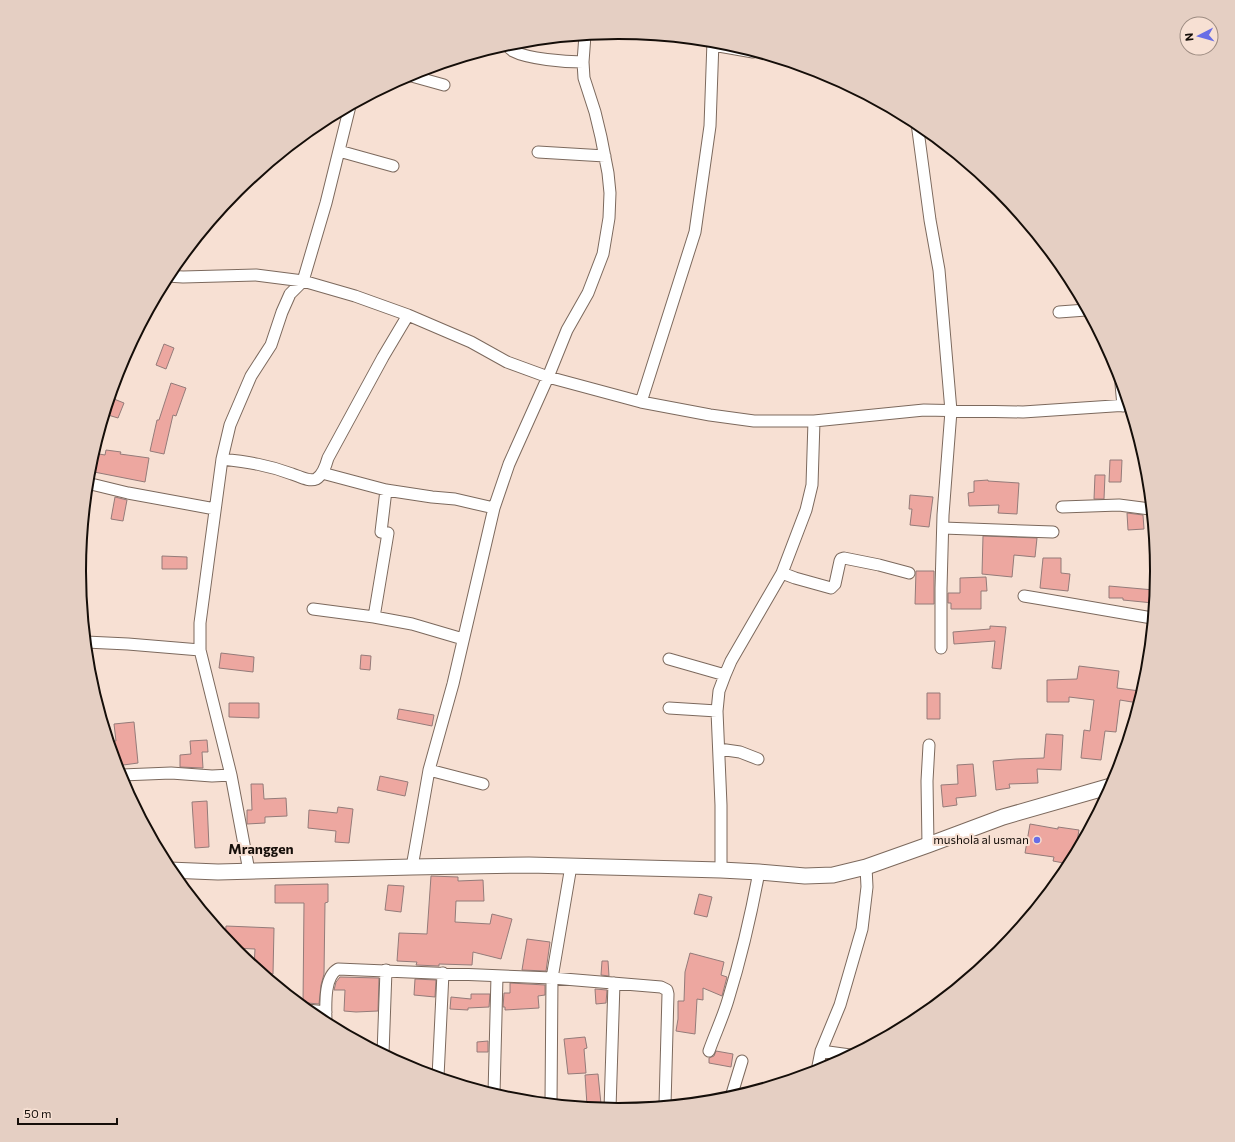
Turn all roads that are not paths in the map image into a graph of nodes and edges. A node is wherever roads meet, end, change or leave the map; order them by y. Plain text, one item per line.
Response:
1 (585, 40) edge
2 (713, 48) edge
3 (511, 50) edge
4 (583, 62) junction
5 (418, 78) edge
6 (444, 85) dead end
7 (348, 112) edge
8 (918, 133) edge
9 (339, 151) junction
10 (538, 152) dead end
11 (605, 156) junction
12 (393, 166) dead end
13 (174, 277) edge
14 (303, 281) junction
15 (1081, 310) edge
16 (1059, 312) dead end
17 (408, 315) junction
18 (548, 377) junction
19 (641, 402) junction
20 (1123, 406) edge
21 (951, 411) junction
22 (814, 421) junction
23 (222, 459) junction
24 (322, 473) junction
25 (93, 485) edge
26 (386, 490) junction
27 (1062, 506) dead end
28 (215, 508) junction
29 (494, 508) junction
30 (1146, 508) edge
31 (943, 528) junction
32 (1053, 532) dead end
33 (782, 573) junction
34 (909, 573) dead end
35 (1024, 596) dead end
36 (313, 609) dead end
37 (374, 617) junction
38 (1147, 617) edge
39 (463, 639) junction
40 (90, 642) edge
41 (941, 648) dead end
42 (200, 650) junction
43 (669, 659) dead end
44 (725, 675) junction
45 (670, 708) dead end
46 (717, 711) junction
47 (929, 745) dead end
48 (719, 749) junction
49 (758, 759) dead end
50 (429, 770) junction
51 (126, 775) edge
52 (231, 775) junction
53 (483, 784) dead end
54 (1103, 788) edge
55 (928, 845) junction
56 (571, 866) junction
57 (412, 867) junction
58 (866, 867) junction
59 (177, 870) edge
60 (721, 870) junction
61 (249, 871) junction
62 (759, 872) junction
63 (386, 970) junction
64 (443, 973) junction
65 (497, 976) junction
66 (552, 978) junction
67 (614, 983) junction
68 (320, 1011) edge
69 (326, 1012) junction
70 (326, 1016) edge
71 (383, 1049) edge
72 (709, 1051) dead end
73 (821, 1051) junction
74 (841, 1054) edge
75 (742, 1061) dead end
76 (818, 1064) edge
77 (438, 1072) edge
78 (494, 1088) edge
79 (733, 1090) edge
80 (551, 1098) edge
81 (665, 1101) edge
82 (610, 1103) edge

1 - 4 street
2 - 19 street
3 - 4 street
4 - 11 street
5 - 6 street
7 - 9 street
8 - 21 street
9 - 12 street
9 - 14 street
10 - 11 street
11 - 18 street
13 - 14 street
14 - 17 street
14 - 23 street
15 - 16 street
17 - 18 street
17 - 24 street
18 - 19 street
18 - 29 street
19 - 22 street
20 - 21 street
21 - 22 street
21 - 31 street
22 - 33 street
23 - 24 street
23 - 28 street
24 - 26 street
25 - 28 street
26 - 29 street
26 - 37 street
27 - 30 street
28 - 42 street
29 - 39 street
31 - 32 street
31 - 41 street
33 - 34 street
33 - 44 street
35 - 38 street
36 - 37 street
37 - 39 street
39 - 50 street
40 - 42 street
42 - 52 street
43 - 44 street
44 - 46 street
45 - 46 street
46 - 48 street
47 - 55 street
48 - 49 street
48 - 60 street
50 - 53 street
50 - 57 street
51 - 52 street
52 - 61 street
54 - 55 main road
55 - 58 main road
56 - 57 main road
56 - 60 main road
56 - 66 street
57 - 61 main road
58 - 62 main road
58 - 73 street
59 - 61 main road
60 - 62 main road
62 - 72 street
63 - 64 street
63 - 69 street
63 - 71 street
64 - 65 street
64 - 77 street
65 - 66 street
65 - 78 street
66 - 67 street
66 - 80 street
67 - 81 street
67 - 82 street
68 - 69 street
69 - 70 street
73 - 74 street
73 - 76 street
75 - 79 street

